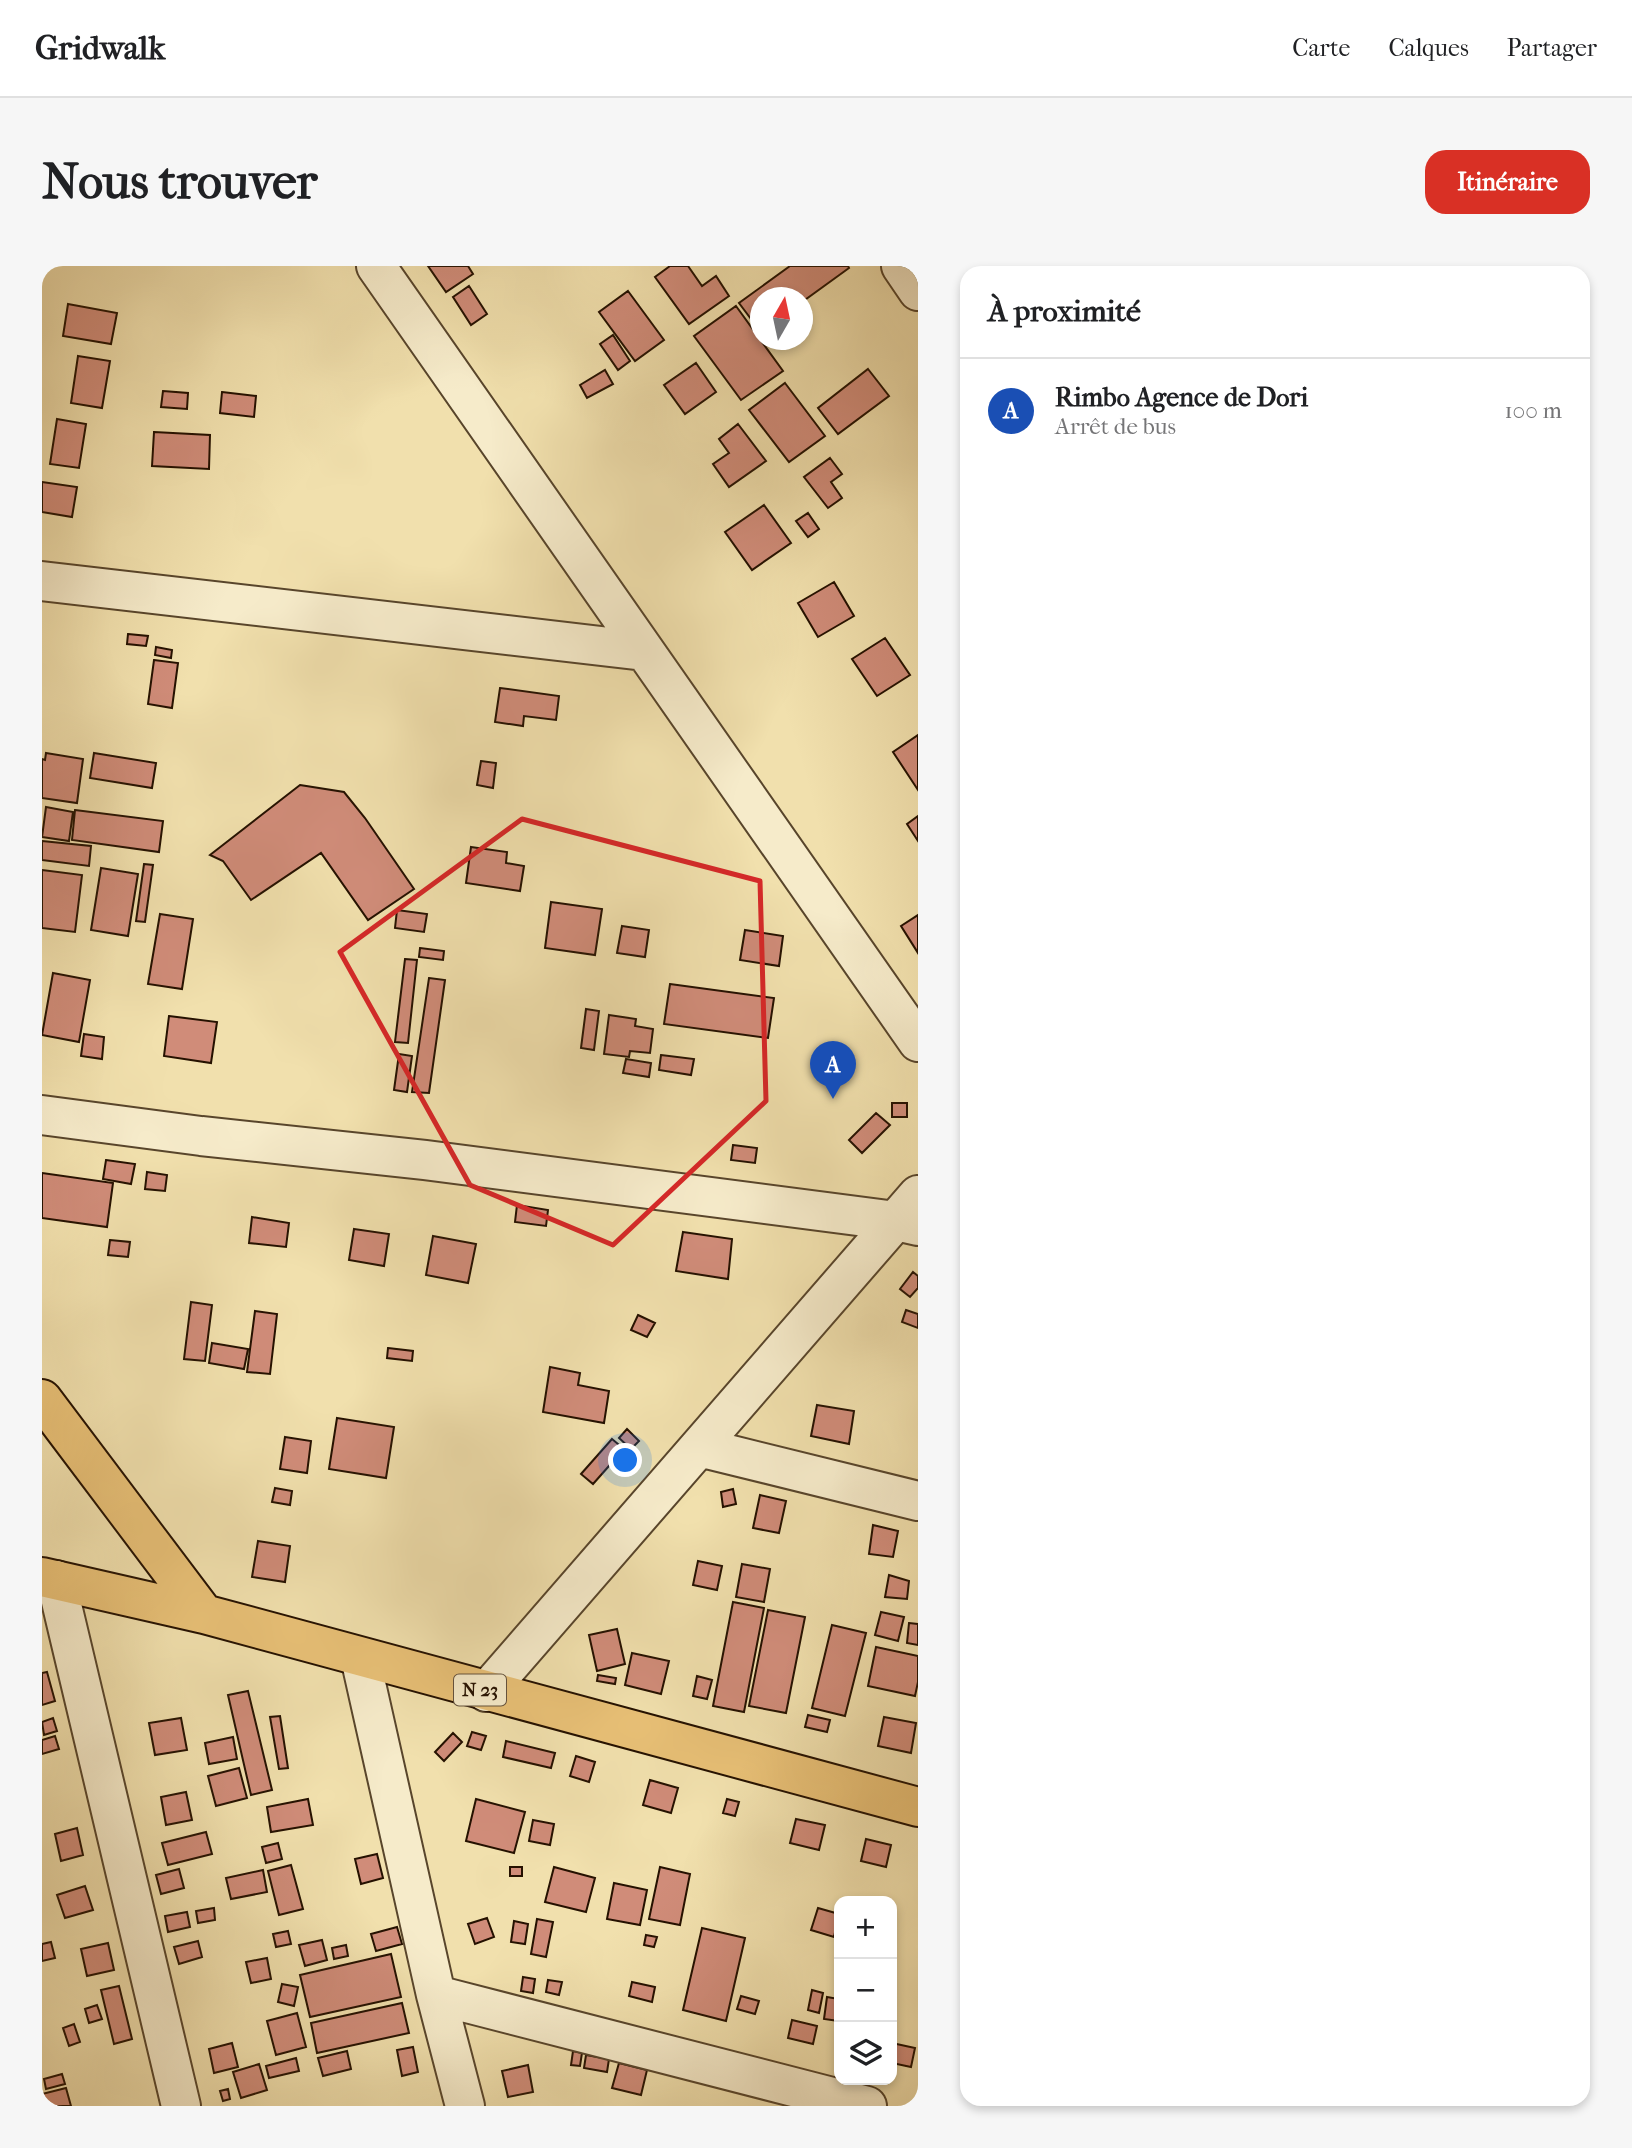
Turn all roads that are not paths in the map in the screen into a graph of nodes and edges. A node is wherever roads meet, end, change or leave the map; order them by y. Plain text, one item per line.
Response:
1 (376, 266) edge
2 (901, 266) edge
3 (918, 291) edge
4 (42, 582) edge
5 (644, 651) junction
6 (918, 1042) edge
7 (42, 1115) edge
8 (911, 1214) edge
9 (42, 1399) edge
10 (699, 1447) junction
11 (918, 1501) edge
12 (49, 1578) edge
13 (204, 1614) junction
14 (360, 1657) junction
15 (486, 1692) junction
16 (918, 1807) edge
17 (436, 1995) junction
18 (181, 2106) edge
19 (465, 2106) edge
20 (867, 2106) edge

1 - 5 street
2 - 3 street
4 - 5 street
5 - 6 street
7 - 8 street
8 - 10 street
9 - 13 main road
10 - 11 street
10 - 15 street
12 - 13 main road, N 23
12 - 18 street
13 - 14 main road, N 23
14 - 15 main road, N 23
14 - 17 street
15 - 16 main road, N 23
17 - 19 street
17 - 20 street

